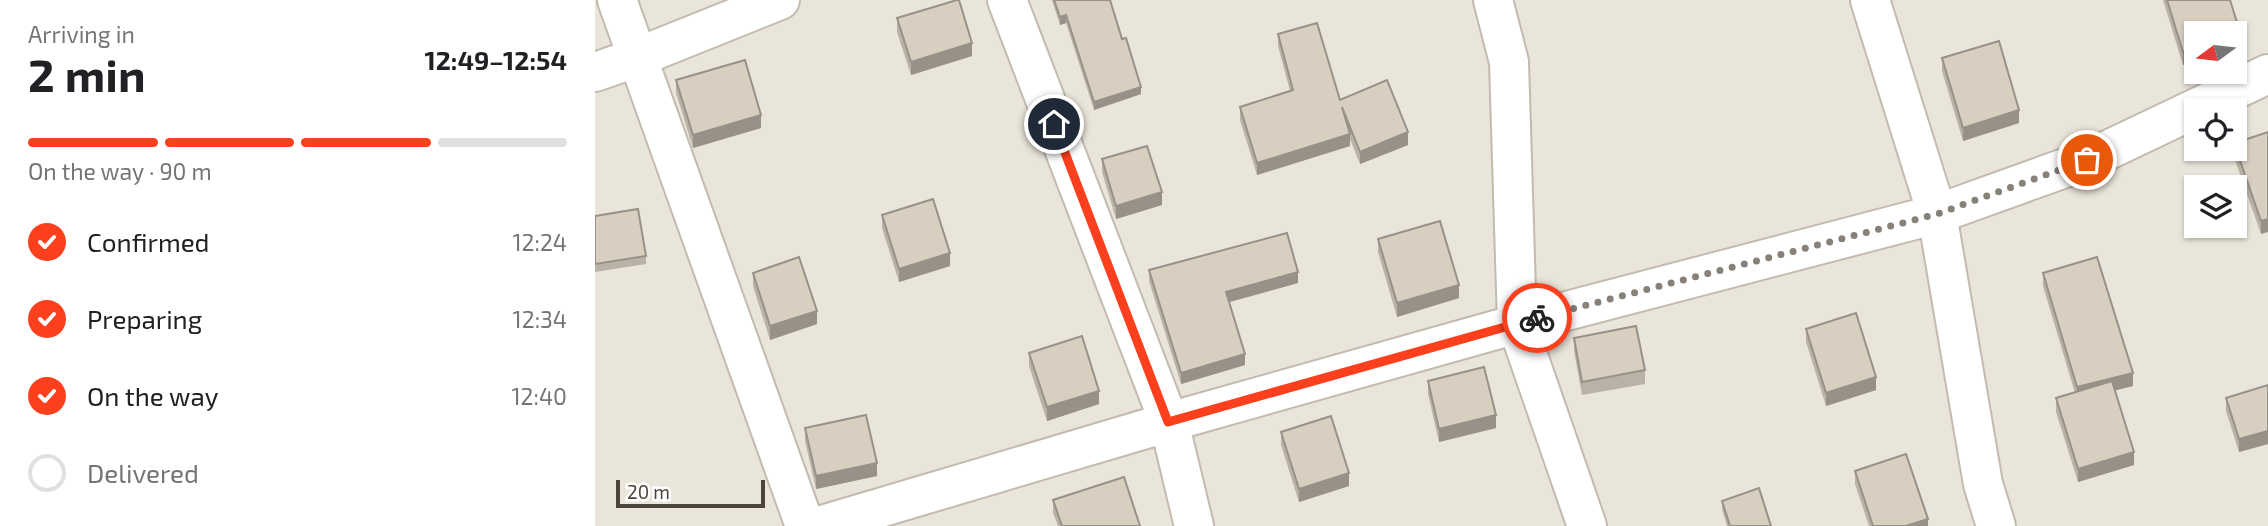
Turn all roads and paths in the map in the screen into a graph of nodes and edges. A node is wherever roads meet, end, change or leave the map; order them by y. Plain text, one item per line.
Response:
1 (617, 0) edge
2 (780, 0) edge
3 (1007, 0) edge
4 (1493, 0) edge
5 (1870, 0) edge
6 (638, 57) junction
7 (595, 72) edge
8 (2268, 74) edge
9 (1937, 214) junction
10 (1517, 324) junction
11 (1168, 422) junction
12 (805, 526) edge
13 (819, 526) edge
14 (1194, 526) edge
15 (1587, 526) edge
16 (1996, 526) edge

1 - 6 street
2 - 6 street
3 - 11 street
4 - 10 street
5 - 9 street
6 - 7 street
6 - 12 street
8 - 9 street
9 - 10 street
9 - 16 street
10 - 11 street
10 - 15 street
11 - 13 street
11 - 14 street

